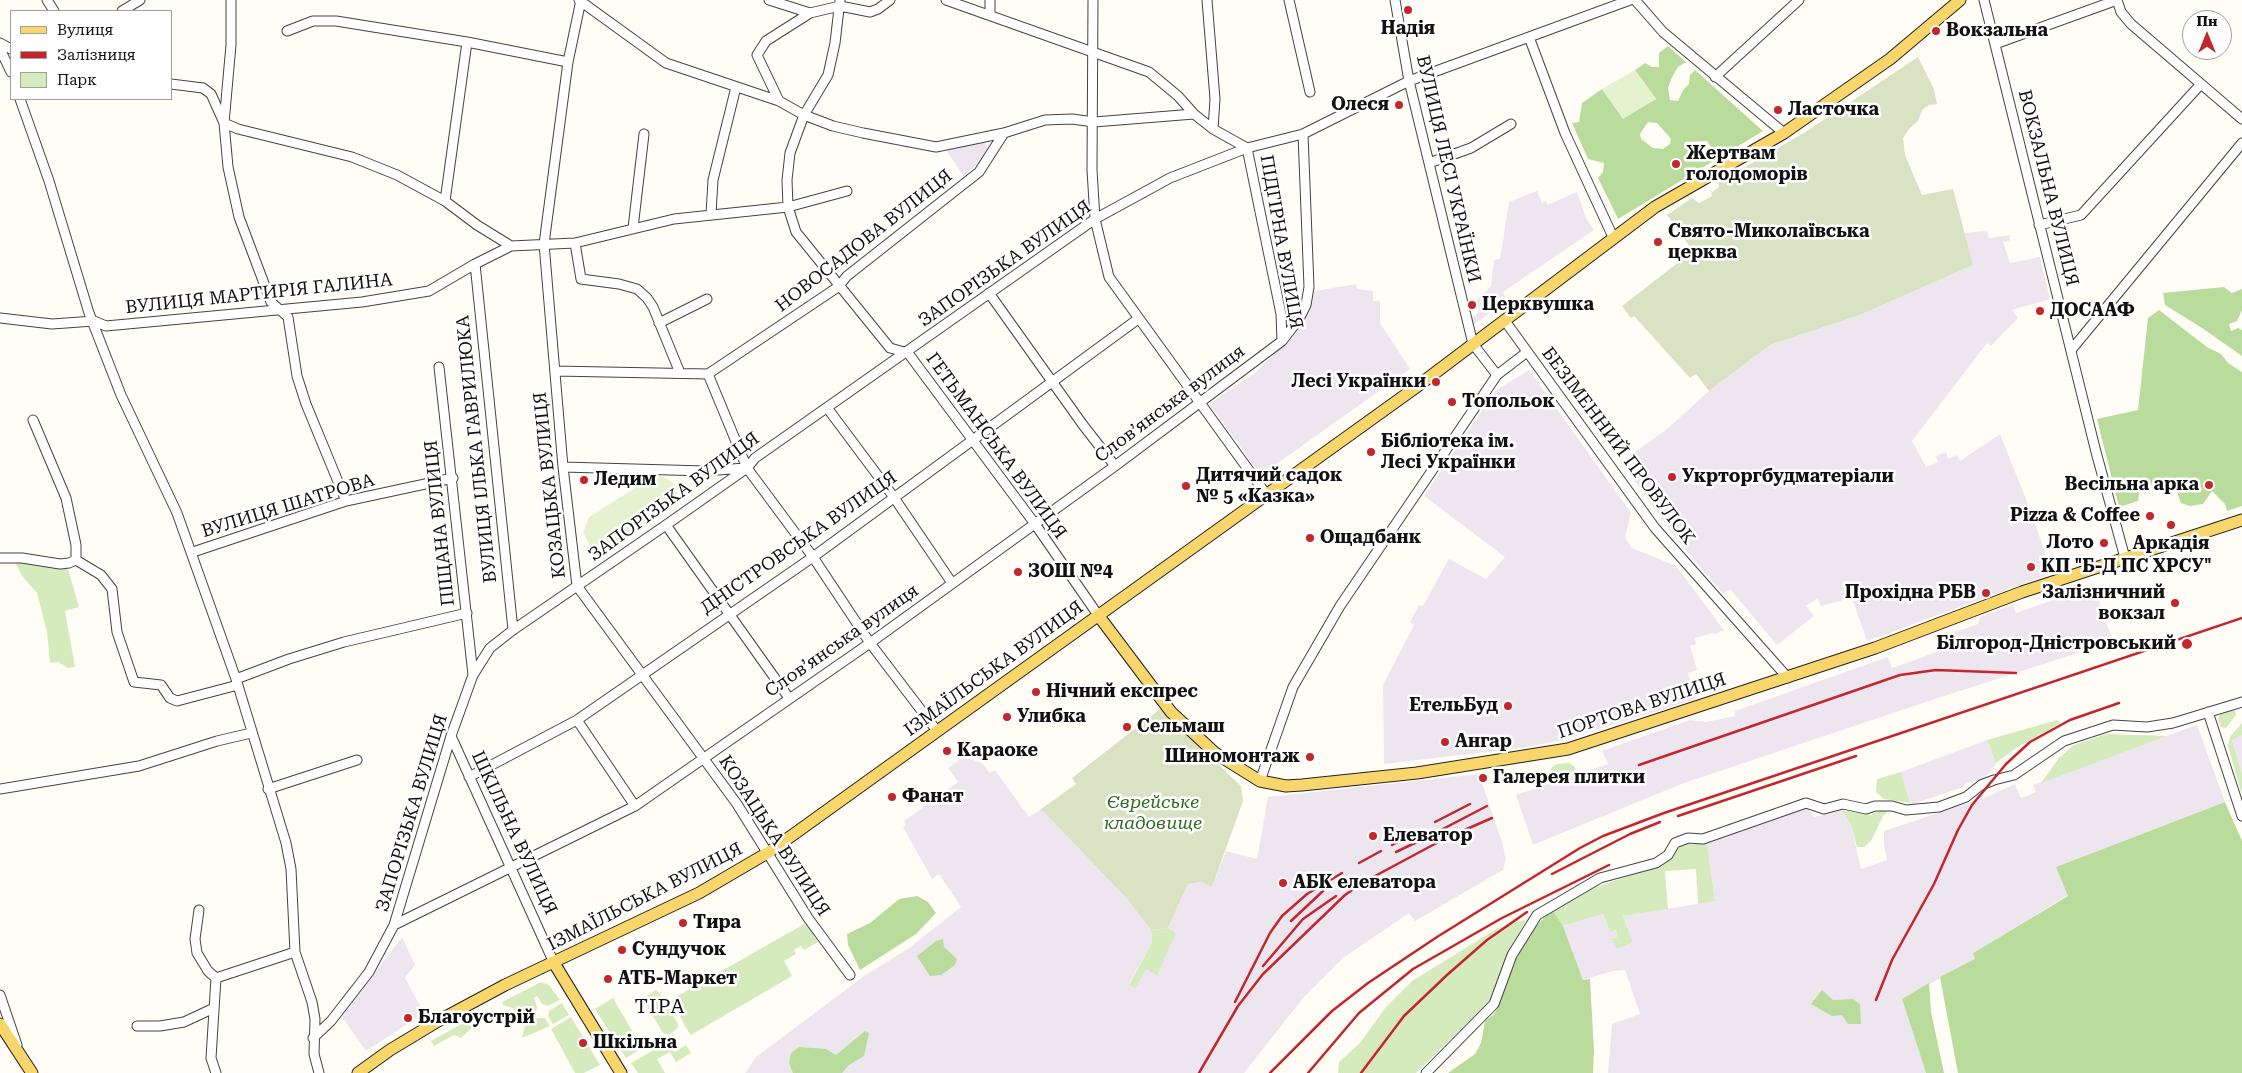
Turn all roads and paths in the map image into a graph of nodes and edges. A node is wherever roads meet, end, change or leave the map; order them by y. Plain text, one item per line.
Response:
1 (140, 0) edge
2 (231, 0) edge
3 (580, 0) edge
4 (768, 0) edge
5 (890, 0) edge
6 (946, 0) edge
7 (990, 0) edge
8 (1093, 0) edge
9 (1207, 0) edge
10 (1289, 0) edge
11 (1395, 0) edge
12 (1630, 0) edge
13 (1635, 0) edge
14 (1799, 0) edge
15 (1960, 0) edge
16 (1984, 0) edge
17 (2117, 0) edge
18 (840, 3) edge
19 (124, 10) edge
20 (810, 13) junction
21 (990, 14) junction
22 (286, 31) dead end
23 (1529, 37) junction
24 (467, 42) junction
25 (1995, 44) junction
26 (0, 49) edge
27 (1092, 50) junction
28 (10, 55) edge
29 (6, 62) junction
30 (568, 62) junction
31 (10, 70) edge
32 (1715, 77) junction
33 (1409, 81) junction
34 (172, 84) edge
35 (2201, 84) junction
36 (736, 87) junction
37 (1310, 92) dead end
38 (20, 100) edge
39 (779, 101) junction
40 (1194, 114) junction
41 (804, 115) junction
42 (2242, 119) edge
43 (1094, 122) junction
44 (224, 123) junction
45 (1511, 124) dead end
46 (1213, 129) junction
47 (1004, 133) junction
48 (1784, 133) junction
49 (644, 134) dead end
50 (1303, 134) junction
51 (2242, 143) edge
52 (1247, 148) junction
53 (1429, 164) junction
54 (847, 190) dead end
55 (445, 202) junction
56 (788, 207) junction
57 (710, 214) junction
58 (1095, 219) junction
59 (2040, 225) junction
60 (633, 228) junction
61 (1613, 237) junction
62 (575, 243) junction
63 (544, 244) junction
64 (511, 246) junction
65 (475, 264) junction
66 (838, 287) junction
67 (989, 294) junction
68 (707, 299) dead end
69 (279, 311) junction
70 (0, 318) edge
71 (1138, 319) junction
72 (1505, 321) junction
73 (94, 322) junction
74 (659, 323) junction
75 (1282, 341) junction
76 (1473, 344) junction
77 (2072, 349) junction
78 (1527, 352) junction
79 (908, 353) junction
80 (438, 367) dead end
81 (555, 371) junction
82 (680, 372) junction
83 (708, 374) junction
84 (1497, 375) junction
85 (1053, 382) junction
86 (1200, 403) junction
87 (828, 409) junction
88 (33, 420) dead end
89 (973, 440) junction
90 (1115, 466) junction
91 (563, 467) junction
92 (747, 468) junction
93 (452, 478) junction
94 (1266, 494) junction
95 (893, 496) junction
96 (346, 502) junction
97 (2242, 520) edge
98 (1035, 524) junction
99 (666, 526) junction
100 (193, 552) junction
101 (812, 557) junction
102 (0, 558) edge
103 (2125, 558) junction
104 (76, 560) junction
105 (952, 583) junction
106 (577, 586) junction
107 (730, 612) junction
108 (467, 613) junction
109 (1098, 615) junction
110 (513, 630) junction
111 (870, 643) junction
112 (470, 644) junction
113 (490, 648) junction
114 (641, 674) junction
115 (473, 676) junction
116 (1788, 678) junction
117 (237, 682) junction
118 (790, 698) junction
119 (2242, 702) edge
120 (2208, 712) junction
121 (578, 720) junction
122 (937, 731) junction
123 (251, 733) junction
124 (451, 736) junction
125 (704, 758) junction
126 (357, 760) dead end
127 (470, 777) junction
128 (1260, 781) junction
129 (0, 789) edge
130 (268, 789) junction
131 (635, 806) junction
132 (2242, 816) edge
133 (769, 852) junction
134 (511, 865) junction
135 (199, 910) dead end
136 (394, 925) junction
137 (295, 952) junction
138 (554, 963) junction
139 (850, 975) dead end
140 (216, 978) junction
141 (0, 996) edge
142 (214, 1008) junction
143 (0, 1024) edge
144 (137, 1026) dead end
145 (5, 1038) edge
146 (313, 1038) junction
147 (19, 1050) junction
148 (32, 1073) edge
149 (216, 1073) edge
150 (319, 1073) edge
151 (358, 1073) edge
152 (621, 1073) edge
153 (1426, 1073) edge

1 - 19 street
2 - 44 street
3 - 30 street, КОЗАЦЬКА ВУЛИЦЯ
3 - 36 street
4 - 20 street
5 - 18 street
6 - 21 street
7 - 21 street
8 - 27 street
9 - 46 street
10 - 37 street
11 - 33 street, ВУЛИЦЯ ЛЕСІ УКРАЇНКИ
12 - 23 street, ЗАПОРІЗЬКА ВУЛИЦЯ
13 - 32 street
14 - 32 street
15 - 48 main road, ІЗМАЇЛЬСЬКА ВУЛИЦЯ
16 - 25 street, ВОКЗАЛЬНА ВУЛИЦЯ
17 - 25 street
17 - 35 street
18 - 20 street
18 - 41 street, ГЕТЬМАНСЬКА ВУЛИЦЯ
20 - 39 street
21 - 27 street
22 - 24 street
23 - 33 street, ЗАПОРІЗЬКА ВУЛИЦЯ
23 - 61 street
24 - 30 street
24 - 55 street
25 - 59 street, ВОКЗАЛЬНА ВУЛИЦЯ
26 - 29 street
27 - 40 street
27 - 43 street
28 - 29 street
29 - 31 street
30 - 63 street, КОЗАЦЬКА ВУЛИЦЯ
32 - 48 street
33 - 50 street, ЗАПОРІЗЬКА ВУЛИЦЯ
33 - 53 street, ВУЛИЦЯ ЛЕСІ УКРАЇНКИ
34 - 44 street
35 - 42 street
35 - 59 street
36 - 39 street
36 - 57 street
38 - 73 street
39 - 41 street
40 - 43 street
40 - 46 street
41 - 47 street
41 - 56 street, ГЕТЬМАНСЬКА ВУЛИЦЯ
43 - 47 street
43 - 58 street
44 - 55 street
44 - 69 street
45 - 53 street
46 - 52 street
47 - 66 street, НОВОСАДОВА ВУЛИЦЯ
48 - 61 main road, ІЗМАЇЛЬСЬКА ВУЛИЦЯ
49 - 60 street
50 - 52 street, ЗАПОРІЗЬКА ВУЛИЦЯ
50 - 75 street, Словʼянська вулиця
51 - 77 street
52 - 58 street, ЗАПОРІЗЬКА ВУЛИЦЯ
52 - 75 street, ПІДГІРНА ВУЛИЦЯ
53 - 76 street, ВУЛИЦЯ ЛЕСІ УКРАЇНКИ
54 - 56 street
55 - 64 street
56 - 57 street
56 - 66 street, ГЕТЬМАНСЬКА ВУЛИЦЯ
57 - 60 street
58 - 67 street, ЗАПОРІЗЬКА ВУЛИЦЯ
58 - 71 street
59 - 77 street, ВОКЗАЛЬНА ВУЛИЦЯ
60 - 62 street
61 - 72 main road, ІЗМАЇЛЬСЬКА ВУЛИЦЯ
62 - 63 street
62 - 74 street
63 - 64 street
63 - 81 street, КОЗАЦЬКА ВУЛИЦЯ
64 - 65 street, ВУЛИЦЯ МАРТИРІЯ ГАЛИНА
65 - 69 street, ВУЛИЦЯ МАРТИРІЯ ГАЛИНА
65 - 110 street, ВУЛИЦЯ ІЛЬКА ГАВРИЛЮКА
66 - 79 street, ГЕТЬМАНСЬКА ВУЛИЦЯ
66 - 83 street, НОВОСАДОВА ВУЛИЦЯ
67 - 79 street, ЗАПОРІЗЬКА ВУЛИЦЯ
67 - 85 street
68 - 74 street
69 - 73 street, ВУЛИЦЯ МАРТИРІЯ ГАЛИНА
69 - 96 street
70 - 73 street, ВУЛИЦЯ МАРТИРІЯ ГАЛИНА
71 - 85 street, ДНІСТРОВСЬКА ВУЛИЦЯ
71 - 86 street
72 - 76 main road, ІЗМАЇЛЬСЬКА ВУЛИЦЯ
72 - 78 street, БЕЗІМЕННИЙ ПРОВУЛОК
73 - 100 street
74 - 82 street
75 - 86 street, Словʼянська вулиця
76 - 84 street
76 - 94 main road, ІЗМАЇЛЬСЬКА ВУЛИЦЯ
77 - 103 street, ВОКЗАЛЬНА ВУЛИЦЯ
78 - 84 street
78 - 116 street, БЕЗІМЕННИЙ ПРОВУЛОК
79 - 87 street, ЗАПОРІЗЬКА ВУЛИЦЯ
79 - 89 street, ГЕТЬМАНСЬКА ВУЛИЦЯ
80 - 93 street, ПІЩАНА ВУЛИЦЯ
81 - 82 street
81 - 91 street, КОЗАЦЬКА ВУЛИЦЯ
82 - 83 street
83 - 92 street
84 - 128 street
85 - 89 street, ДНІСТРОВСЬКА ВУЛИЦЯ
85 - 90 street
86 - 90 street, Словʼянська вулиця
86 - 94 street
87 - 92 street, ЗАПОРІЗЬКА ВУЛИЦЯ
87 - 95 street
88 - 104 street
89 - 95 street, ДНІСТРОВСЬКА ВУЛИЦЯ
89 - 98 street, ГЕТЬМАНСЬКА ВУЛИЦЯ
90 - 98 street, Словʼянська вулиця
91 - 92 street
91 - 106 street, КОЗАЦЬКА ВУЛИЦЯ
92 - 99 street, ЗАПОРІЗЬКА ВУЛИЦЯ
92 - 101 street
93 - 96 street, ВУЛИЦЯ ШАТРОВА
93 - 108 street, ПІЩАНА ВУЛИЦЯ
94 - 109 main road, ІЗМАЇЛЬСЬКА ВУЛИЦЯ
95 - 101 street, ДНІСТРОВСЬКА ВУЛИЦЯ
95 - 105 street
96 - 100 street, ВУЛИЦЯ ШАТРОВА
97 - 103 main road, ПОРТОВА ВУЛИЦЯ
98 - 105 street, Словʼянська вулиця
98 - 109 street, ГЕТЬМАНСЬКА ВУЛИЦЯ
99 - 106 street, ЗАПОРІЗЬКА ВУЛИЦЯ
99 - 107 street
100 - 117 street
101 - 107 street, ДНІСТРОВСЬКА ВУЛИЦЯ
101 - 111 street
102 - 104 street
103 - 116 main road, ПОРТОВА ВУЛИЦЯ
104 - 117 street
105 - 111 street, Словʼянська вулиця
106 - 110 street, ЗАПОРІЗЬКА ВУЛИЦЯ
106 - 114 street, КОЗАЦЬКА ВУЛИЦЯ
107 - 114 street, ДНІСТРОВСЬКА ВУЛИЦЯ
107 - 118 street
108 - 112 street, ПІЩАНА ВУЛИЦЯ
108 - 117 street
109 - 122 main road, ІЗМАЇЛЬСЬКА ВУЛИЦЯ
109 - 128 main road, ПОРТОВА ВУЛИЦЯ
110 - 113 street, ЗАПОРІЗЬКА ВУЛИЦЯ
111 - 118 street, Словʼянська вулиця
111 - 122 street
112 - 113 street
112 - 115 street, ПІЩАНА ВУЛИЦЯ
113 - 115 street, ЗАПОРІЗЬКА ВУЛИЦЯ
114 - 121 street, ДНІСТРОВСЬКА ВУЛИЦЯ
114 - 125 street, КОЗАЦЬКА ВУЛИЦЯ
115 - 124 street, ЗАПОРІЗЬКА ВУЛИЦЯ
116 - 128 main road, ПОРТОВА ВУЛИЦЯ
117 - 123 street
118 - 125 street, Словʼянська вулиця
119 - 120 street
120 - 132 street
120 - 153 street
121 - 127 street, ДНІСТРОВСЬКА ВУЛИЦЯ
121 - 131 street
122 - 133 main road, ІЗМАЇЛЬСЬКА ВУЛИЦЯ
123 - 129 street
123 - 130 street
124 - 127 street, ШКІЛЬНА ВУЛИЦЯ
124 - 136 street, ЗАПОРІЗЬКА ВУЛИЦЯ
125 - 131 street, Словʼянська вулиця
125 - 133 street, КОЗАЦЬКА ВУЛИЦЯ
126 - 130 street
127 - 134 street, ШКІЛЬНА ВУЛИЦЯ
130 - 137 street
131 - 134 street, Словʼянська вулиця
133 - 138 main road, ІЗМАЇЛЬСЬКА ВУЛИЦЯ
133 - 139 street, КОЗАЦЬКА ВУЛИЦЯ
134 - 136 street, Словʼянська вулиця
134 - 138 street, ШКІЛЬНА ВУЛИЦЯ
135 - 140 street
136 - 146 street, ЗАПОРІЗЬКА ВУЛИЦЯ
137 - 140 street
137 - 146 street
138 - 151 main road, ІЗМАЇЛЬСЬКА ВУЛИЦЯ
138 - 152 main road, ШКІЛЬНА ВУЛИЦЯ
140 - 142 street
141 - 147 street
142 - 144 street
142 - 149 street
143 - 145 main road
145 - 147 main road
146 - 150 street
147 - 148 main road

